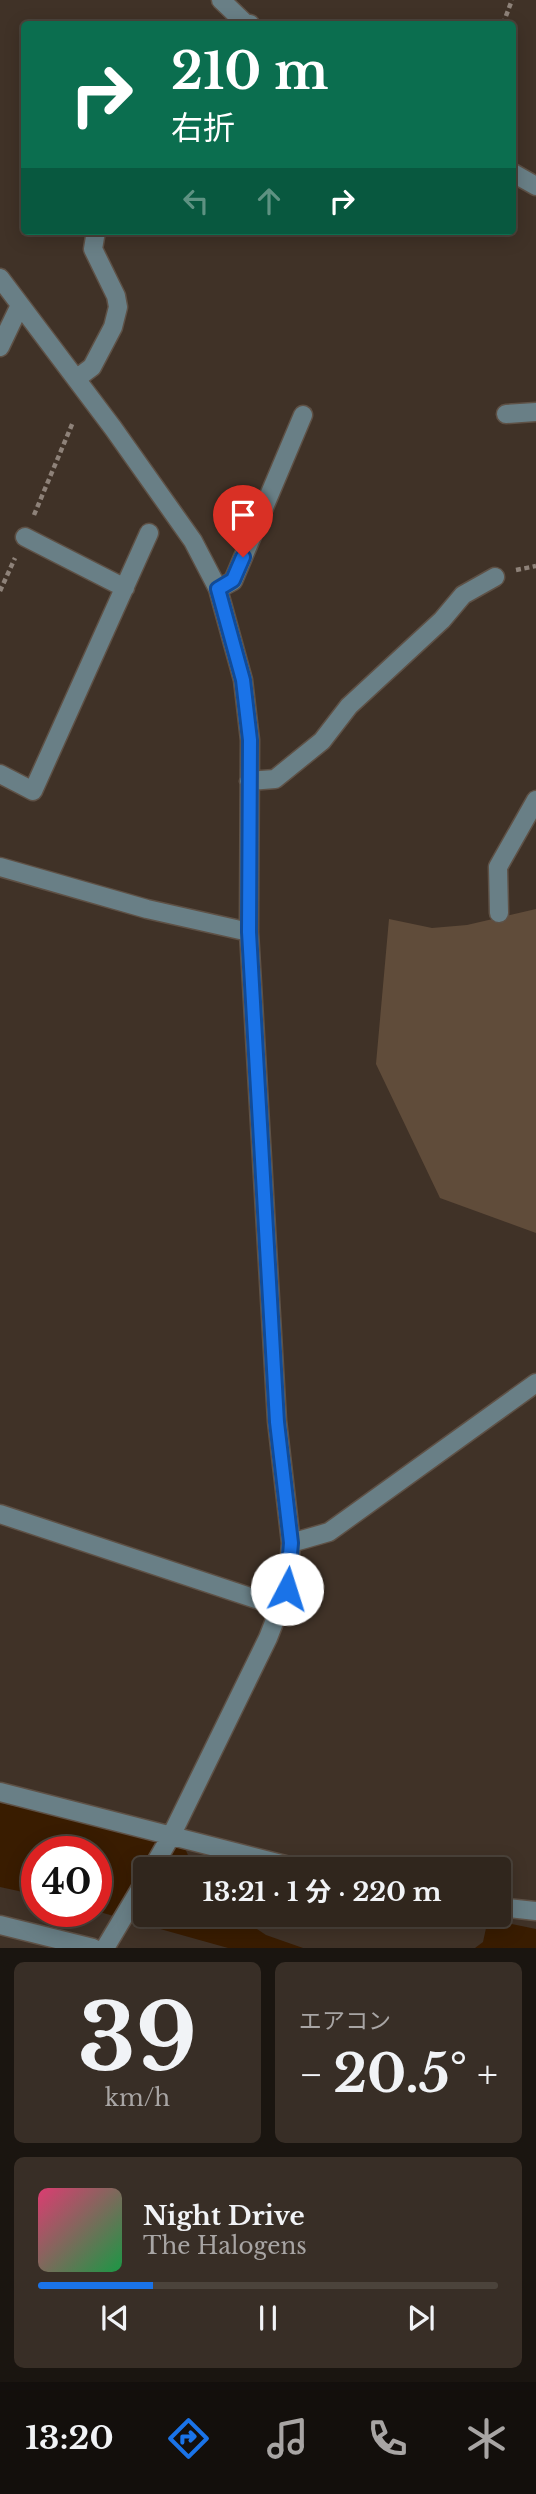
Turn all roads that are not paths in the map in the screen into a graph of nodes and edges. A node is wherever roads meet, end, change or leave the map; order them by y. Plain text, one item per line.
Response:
1 (221, 0) edge
2 (241, 21) edge
3 (516, 175) edge
4 (536, 186) edge
5 (95, 235) edge
6 (0, 278) edge
7 (20, 305) junction
8 (0, 347) edge
9 (76, 379) junction
10 (536, 412) edge
11 (506, 414) dead end
12 (303, 415) dead end
13 (149, 533) dead end
14 (25, 537) road end
15 (495, 577) dead end
16 (125, 588) junction
17 (218, 589) junction
18 (0, 774) edge
19 (249, 781) junction
20 (536, 800) edge
21 (0, 867) edge
22 (499, 913) dead end
23 (249, 932) junction
24 (536, 1383) edge
25 (0, 1514) edge
26 (291, 1543) junction
27 (279, 1607) junction
28 (0, 1792) edge
29 (172, 1834) junction
30 (159, 1857) edge
31 (257, 1857) edge
32 (133, 1902) edge
33 (511, 1908) edge
34 (536, 1911) edge
35 (0, 1925) edge
36 (93, 1948) edge
37 (106, 1948) edge

1 - 2 street
3 - 4 street
5 - 9 street
6 - 7 street
7 - 8 street
7 - 9 street
9 - 17 street
10 - 11 street
12 - 17 street
13 - 16 street
14 - 16 street
15 - 19 street
16 - 18 street
17 - 19 street
19 - 23 street
20 - 22 street
21 - 23 street
23 - 26 street
24 - 26 street
25 - 27 street
26 - 27 street
27 - 29 street
28 - 29 street
29 - 30 street
29 - 31 street
32 - 37 street
33 - 34 street
35 - 36 street

